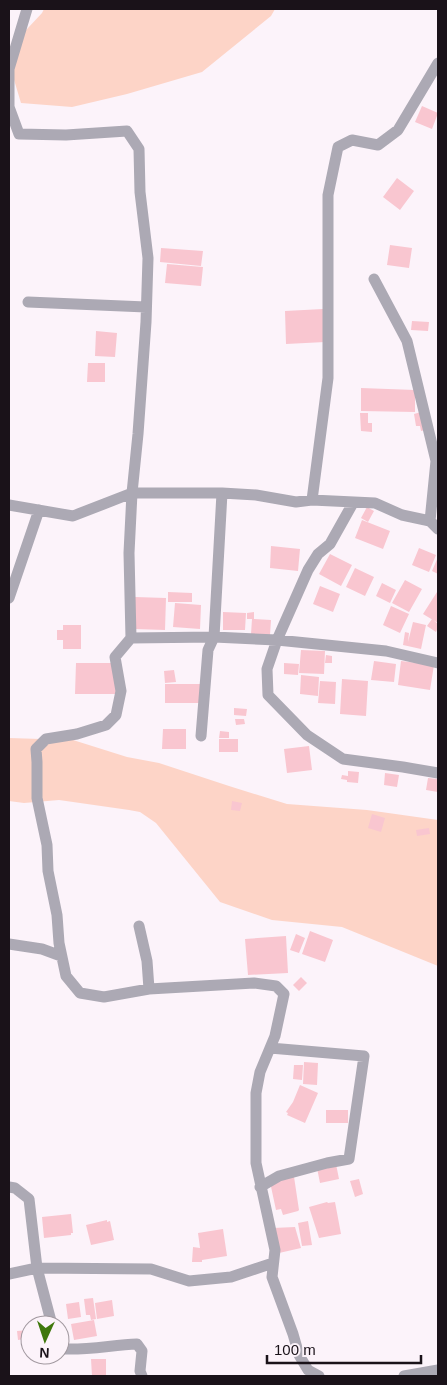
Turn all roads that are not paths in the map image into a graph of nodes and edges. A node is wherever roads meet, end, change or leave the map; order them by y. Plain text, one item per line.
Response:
1 (27, 9) edge
2 (438, 63) edge
3 (374, 279) dead end
4 (28, 302) dead end
5 (146, 307) junction
6 (132, 492) junction
7 (222, 493) junction
8 (312, 500) junction
9 (353, 503) junction
10 (9, 505) edge
11 (39, 510) junction
12 (434, 525) edge
13 (9, 598) edge
14 (214, 637) junction
15 (131, 638) junction
16 (277, 640) junction
17 (438, 663) edge
18 (201, 736) dead end
19 (438, 773) edge
20 (139, 926) dead end
21 (57, 930) junction
22 (9, 944) edge
23 (42, 949) junction
24 (61, 956) junction
25 (149, 989) junction
26 (270, 1048) junction
27 (260, 1187) junction
28 (9, 1188) edge
29 (273, 1263) junction
30 (37, 1268) junction
31 (9, 1274) edge
32 (49, 1315) edge
33 (70, 1349) edge
34 (438, 1370) edge
35 (142, 1376) edge
36 (319, 1376) edge
37 (404, 1376) edge

1 - 5 street
2 - 8 street
3 - 12 street
4 - 5 street
5 - 6 street
6 - 7 street
6 - 11 street
6 - 15 street
7 - 8 street
7 - 14 street
8 - 9 street
9 - 12 street
9 - 16 street
10 - 11 street
11 - 13 street
14 - 15 street
14 - 16 street
14 - 18 street
15 - 21 street
16 - 17 street
16 - 19 street
20 - 25 street
21 - 23 street
21 - 24 street
22 - 23 street
23 - 24 street
24 - 25 street
25 - 26 street
26 - 27 street
26 - 27 street
27 - 29 street
28 - 30 street
29 - 30 street
29 - 36 street
30 - 31 street
30 - 32 street
33 - 35 street
34 - 37 street

